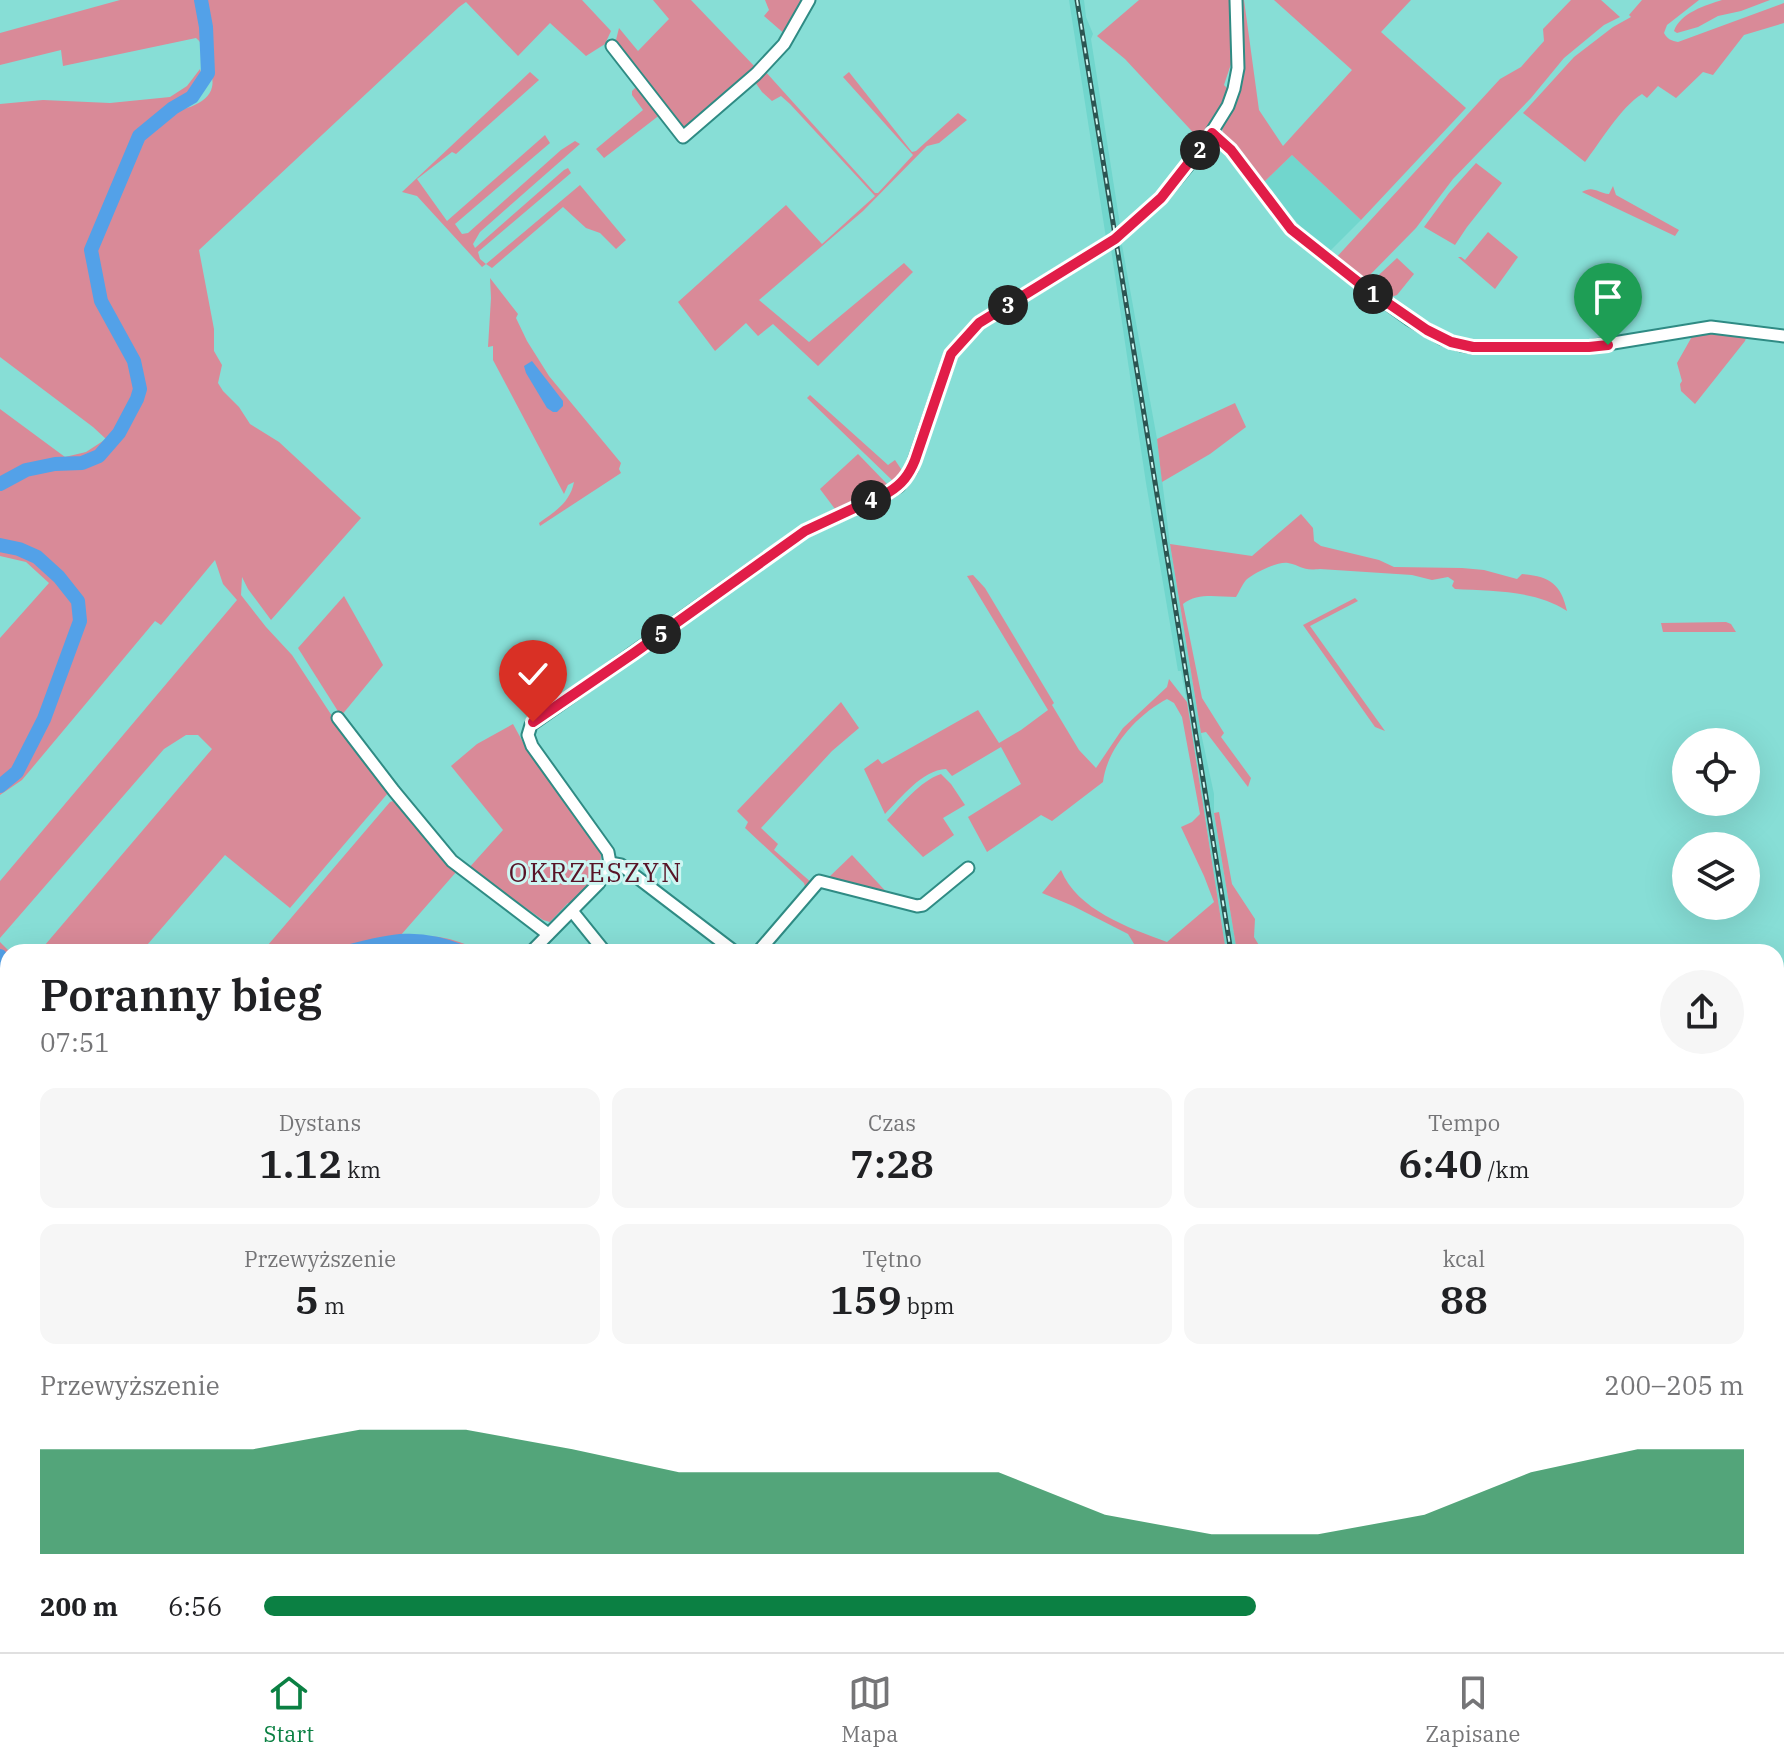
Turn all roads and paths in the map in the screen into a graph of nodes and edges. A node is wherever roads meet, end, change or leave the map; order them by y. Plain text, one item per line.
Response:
1 (809, 0) edge
2 (1236, 0) edge
3 (612, 46) dead end
4 (1212, 133) junction
5 (1784, 336) edge
6 (338, 718) dead end
7 (610, 863) junction
8 (968, 868) dead end
9 (572, 911) junction
10 (548, 934) junction
11 (539, 944) edge
12 (599, 944) edge
13 (725, 944) edge
14 (765, 944) edge

1 - 3 street
2 - 4 street
4 - 5 street
4 - 7 street
6 - 10 street
7 - 9 street
7 - 13 street
8 - 14 street
9 - 10 street
9 - 12 street
10 - 11 street

